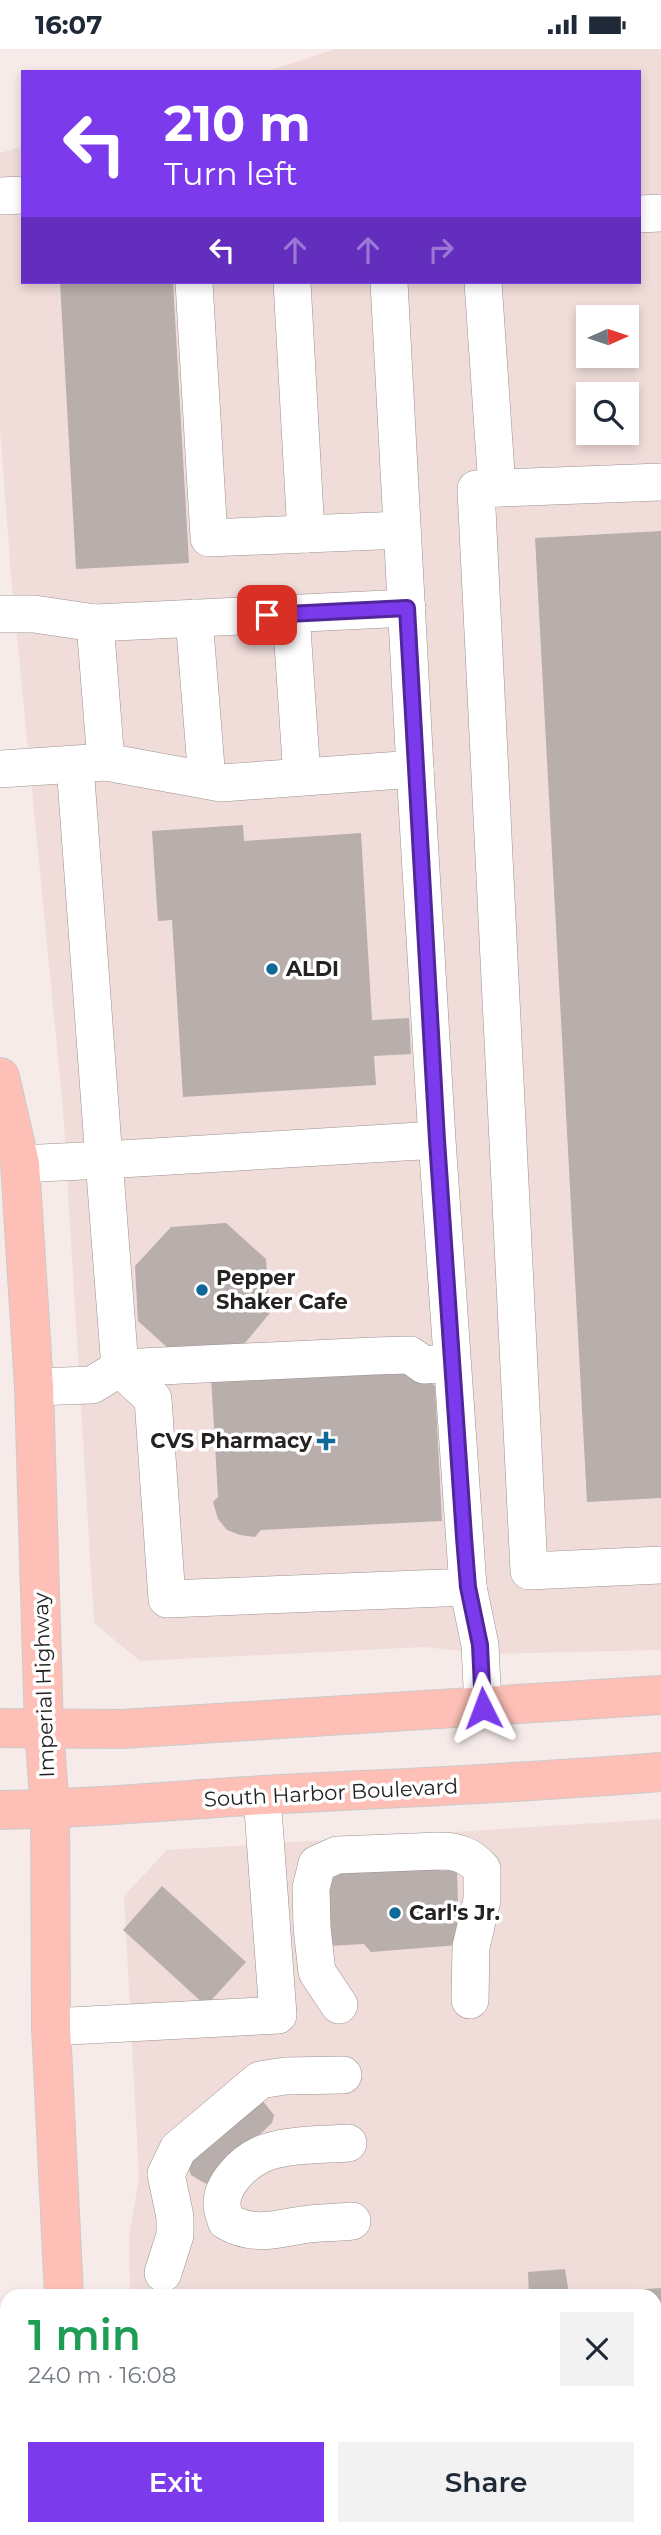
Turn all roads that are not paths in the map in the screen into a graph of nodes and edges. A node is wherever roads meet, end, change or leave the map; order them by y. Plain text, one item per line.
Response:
1 (21, 195) edge
2 (0, 196) edge
3 (661, 213) edge
4 (641, 214) edge
5 (194, 284) edge
6 (292, 284) edge
7 (389, 284) edge
8 (483, 284) edge
9 (661, 482) edge
10 (497, 488) junction
11 (402, 530) junction
12 (306, 534) junction
13 (407, 608) junction
14 (0, 614) edge
15 (291, 614) junction
16 (194, 618) junction
17 (95, 623) junction
18 (90, 763) junction
19 (0, 769) edge
20 (415, 769) junction
21 (302, 776) junction
22 (207, 780) junction
23 (0, 1077) edge
24 (437, 1140) junction
25 (104, 1160) junction
26 (20, 1164) junction
27 (453, 1363) junction
28 (120, 1368) junction
29 (34, 1387) junction
30 (661, 1566) edge
31 (468, 1587) junction
32 (661, 1695) edge
33 (483, 1708) junction
34 (0, 1728) edge
35 (44, 1729) junction
36 (661, 1772) edge
37 (262, 1796) junction
38 (0, 1810) edge
39 (50, 1810) junction
40 (470, 2000) dead end
41 (339, 2004) dead end
42 (51, 2027) junction
43 (344, 2075) dead end
44 (348, 2143) dead end
45 (352, 2221) dead end
46 (163, 2273) dead end
47 (64, 2289) edge

1 - 2 lane
3 - 4 lane
5 - 12 lane
6 - 12 lane
7 - 11 lane
8 - 10 lane
9 - 10 lane
10 - 30 lane
11 - 12 lane
11 - 13 lane
13 - 15 lane
13 - 20 lane
14 - 17 lane
15 - 16 lane
15 - 21 lane
16 - 17 lane
16 - 22 lane
17 - 18 lane
18 - 19 lane
18 - 22 lane
18 - 25 lane
20 - 21 lane
20 - 24 lane
21 - 22 lane
23 - 26 main road, Imperial Highway
24 - 25 lane
24 - 27 lane
25 - 26 lane
25 - 28 lane
26 - 29 main road, Imperial Highway
27 - 28 lane
27 - 31 lane
28 - 29 lane
28 - 31 lane
29 - 35 main road, Imperial Highway
31 - 33 lane
32 - 33 main road
33 - 35 main road
34 - 35 main road
35 - 39 main road, Imperial Highway
36 - 37 main road, South Harbor Boulevard
37 - 39 main road, South Harbor Boulevard
37 - 42 lane
38 - 39 main road, South Harbor Boulevard
39 - 42 main road, Imperial Highway
40 - 41 lane
42 - 47 main road, Imperial Highway
43 - 46 lane
44 - 45 lane

